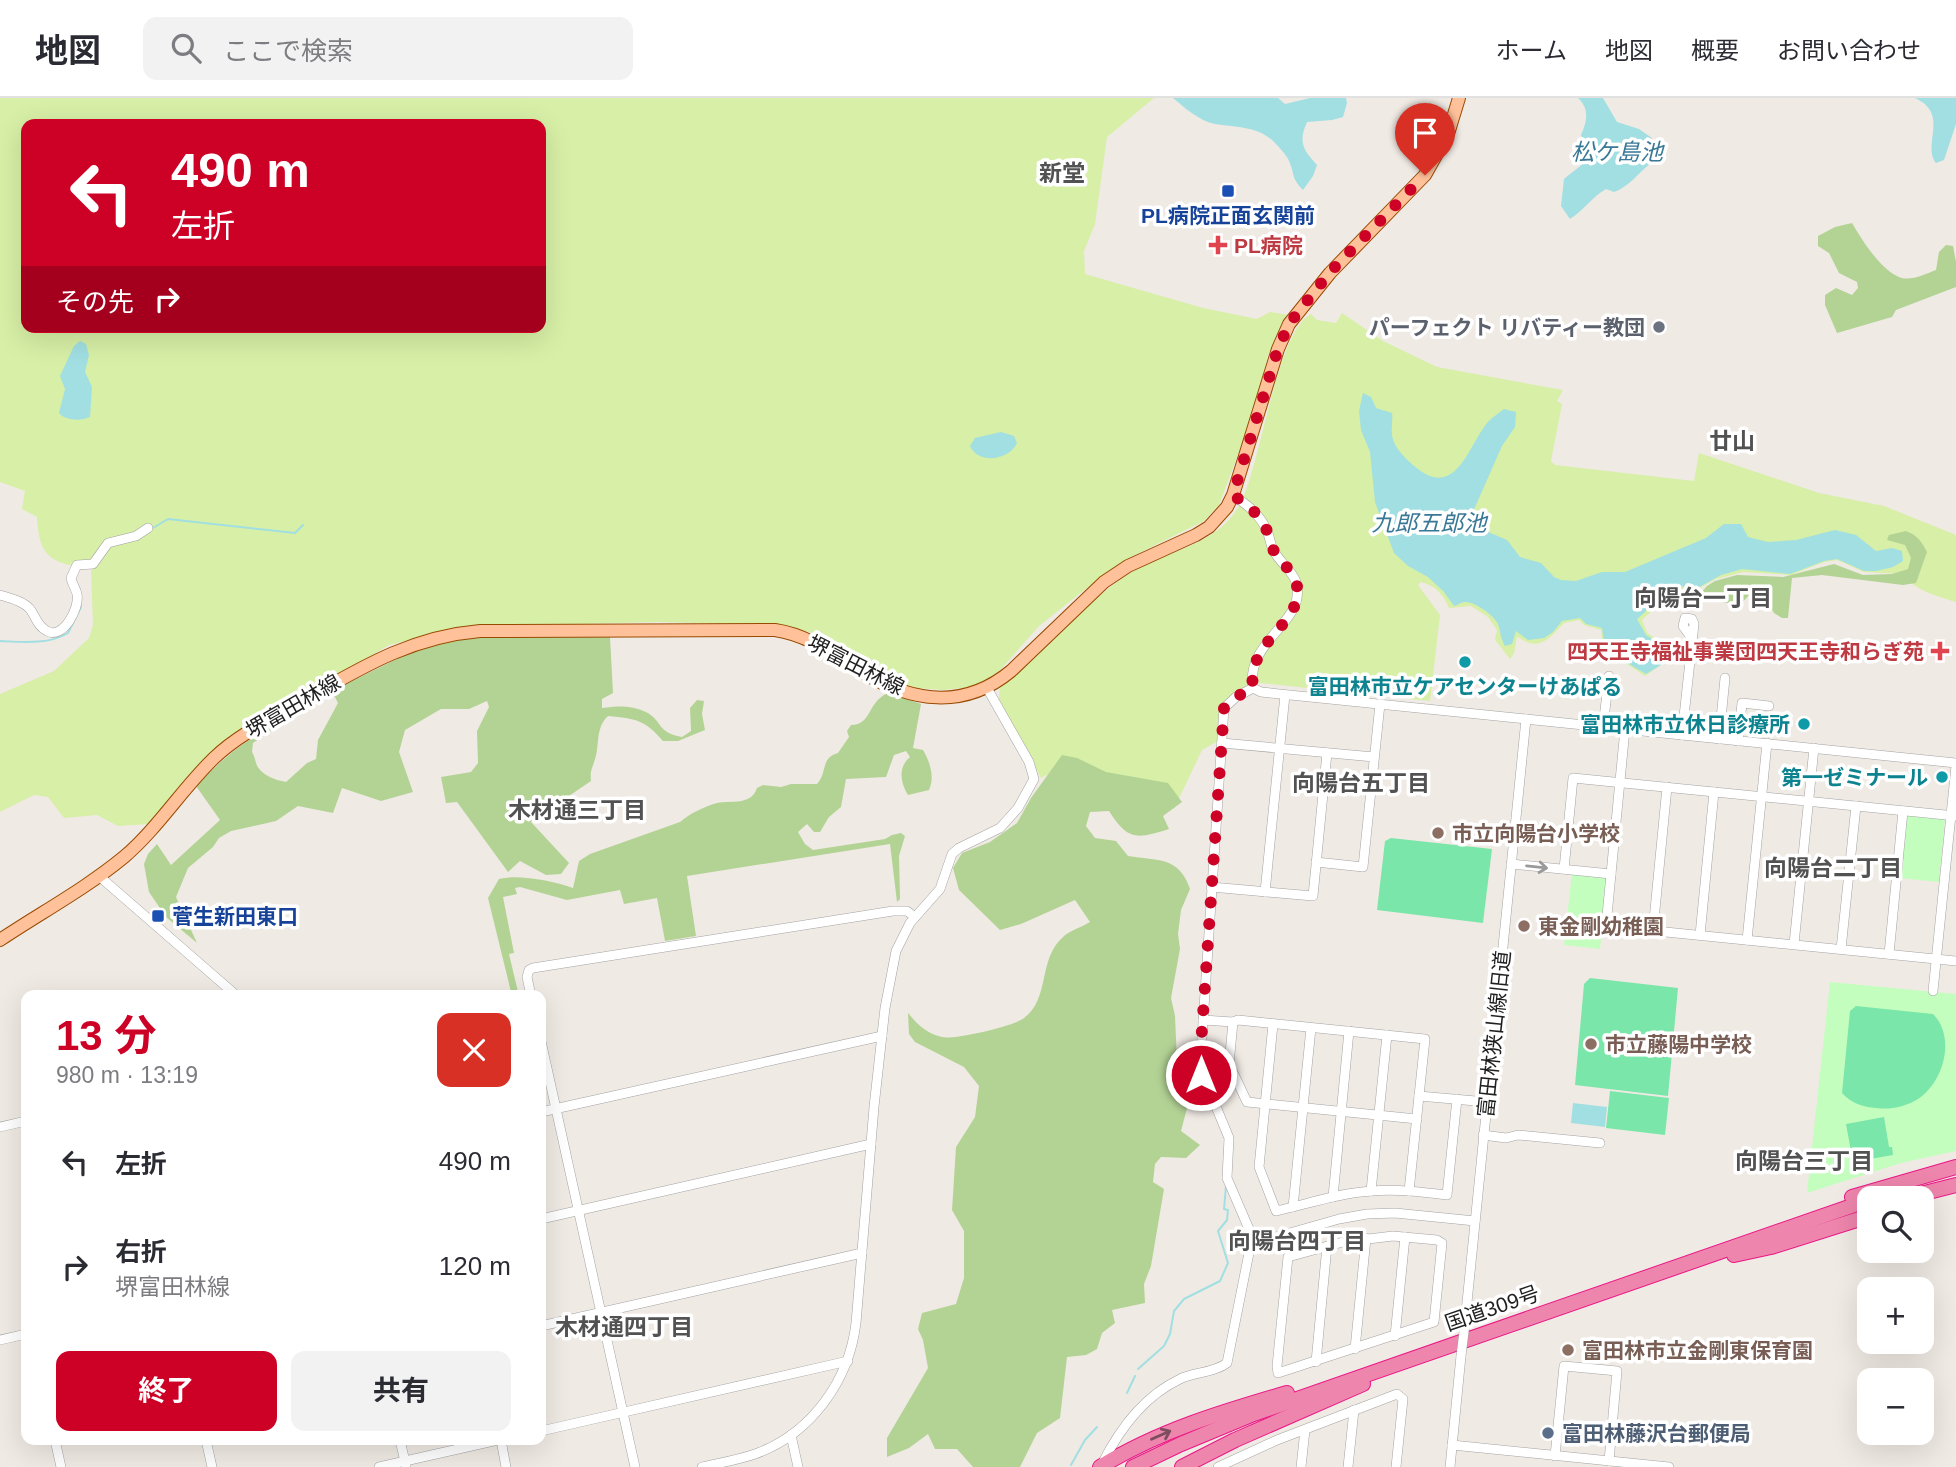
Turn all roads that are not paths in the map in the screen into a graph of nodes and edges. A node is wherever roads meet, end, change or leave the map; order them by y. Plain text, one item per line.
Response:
1 (1459, 98) edge
2 (1233, 495) junction
3 (148, 528) dead end
4 (0, 595) edge
5 (1691, 637) dead end
6 (1609, 676) dead end
7 (1725, 678) dead end
8 (987, 688) junction
9 (1253, 688) junction
10 (1285, 695) junction
11 (1380, 705) junction
12 (1769, 706) dead end
13 (1526, 719) junction
14 (1604, 727) junction
15 (1625, 729) junction
16 (1682, 735) junction
17 (1718, 739) junction
18 (1738, 740) junction
19 (1222, 743) junction
20 (1767, 743) junction
21 (1280, 748) junction
22 (1814, 748) junction
23 (1327, 753) junction
24 (1374, 757) junction
25 (1956, 764) edge
26 (1620, 782) junction
27 (1667, 787) junction
28 (1714, 792) junction
29 (1761, 796) junction
30 (1808, 801) junction
31 (1856, 806) junction
32 (1903, 811) junction
33 (1954, 816) edge
34 (1316, 862) junction
35 (1511, 864) junction
36 (1564, 869) junction
37 (1611, 874) junction
38 (99, 876) junction
39 (1211, 887) junction
40 (1265, 892) junction
41 (915, 916) junction
42 (1653, 930) junction
43 (1700, 935) junction
44 (0, 940) edge
45 (1747, 940) junction
46 (1794, 944) junction
47 (1841, 949) junction
48 (1889, 954) junction
49 (1937, 959) junction
50 (1956, 961) edge
51 (230, 990) edge
52 (530, 990) edge
53 (1933, 991) dead end
54 (1203, 1020) junction
55 (1233, 1022) junction
56 (1273, 1024) junction
57 (1311, 1028) junction
58 (1349, 1031) junction
59 (882, 1035) junction
60 (1387, 1035) junction
61 (546, 1064) edge
62 (1419, 1096) junction
63 (1457, 1100) junction
64 (1487, 1102) junction
65 (1265, 1104) junction
66 (1303, 1108) junction
67 (556, 1109) junction
68 (546, 1111) edge
69 (1342, 1112) junction
70 (1379, 1115) junction
71 (1417, 1119) junction
72 (21, 1122) edge
73 (0, 1127) edge
74 (1483, 1135) junction
75 (1601, 1143) dead end
76 (871, 1144) junction
77 (1956, 1167) edge
78 (1956, 1177) edge
79 (1956, 1185) edge
80 (1921, 1186) edge
81 (1371, 1191) junction
82 (1409, 1191) junction
83 (1934, 1191) edge
84 (1956, 1195) edge
85 (1333, 1197) junction
86 (1934, 1200) edge
87 (1857, 1204) edge
88 (1293, 1207) junction
89 (579, 1210) junction
90 (1857, 1213) edge
91 (546, 1218) edge
92 (1857, 1219) edge
93 (1475, 1221) junction
94 (1405, 1237) junction
95 (1761, 1237) junction
96 (1366, 1238) junction
97 (1255, 1243) junction
98 (1327, 1246) junction
99 (862, 1253) junction
100 (1734, 1255) junction
101 (602, 1312) junction
102 (546, 1325) edge
103 (21, 1335) edge
104 (1395, 1336) junction
105 (0, 1340) edge
106 (1355, 1349) junction
107 (848, 1361) junction
108 (1315, 1362) junction
109 (1368, 1378) junction
110 (1354, 1410) junction
111 (623, 1412) junction
112 (546, 1430) edge
113 (1305, 1430) junction
114 (791, 1435) junction
115 (56, 1445) edge
116 (207, 1445) edge
117 (401, 1445) edge
118 (479, 1445) edge
119 (500, 1445) edge
120 (1452, 1445) junction
121 (1555, 1456) junction
122 (1609, 1461) junction
123 (405, 1464) edge
124 (61, 1467) edge
125 (212, 1467) edge
126 (379, 1467) edge
127 (506, 1467) edge
128 (635, 1467) edge
129 (702, 1467) edge
130 (798, 1467) edge
131 (1101, 1467) edge
132 (1133, 1467) edge
133 (1152, 1467) edge
134 (1182, 1467) edge
135 (1218, 1467) edge
136 (1301, 1467) edge
137 (1348, 1467) edge
138 (1396, 1467) edge
139 (1450, 1467) edge
140 (1669, 1467) edge

1 - 2 main road, 堺富田林線
2 - 8 main road, 堺富田林線
2 - 9 street
3 - 4 street
5 - 16 street
6 - 14 street
7 - 17 street
8 - 38 main road, 堺富田林線
8 - 41 street
9 - 10 street
9 - 19 street
10 - 11 street
10 - 21 street
11 - 13 street
11 - 24 street
12 - 18 street
13 - 14 street
13 - 35 street, 富田林狭山線旧道
14 - 15 street
15 - 16 street
15 - 26 street
16 - 17 street
17 - 18 street
18 - 20 street
19 - 21 street
19 - 39 street
20 - 22 street
20 - 29 street
21 - 23 street
21 - 40 street
22 - 25 street
22 - 30 street
23 - 24 street
23 - 34 street
24 - 34 street
25 - 33 street
26 - 27 street
26 - 36 street
26 - 37 street
27 - 28 street
27 - 42 street
28 - 29 street
28 - 43 street
29 - 30 street
29 - 45 street
30 - 31 street
30 - 46 street
31 - 32 street
31 - 47 street
32 - 33 street
32 - 48 street
33 - 49 street
34 - 40 street
35 -> 36 street
35 - 64 street, 富田林狭山線旧道
36 - 37 street
37 - 42 street
38 - 44 main road, 堺富田林線
38 - 51 street
39 - 40 street
39 - 54 street
41 - 52 street
41 - 59 street
42 - 43 street
43 - 45 street
45 - 46 street
46 - 47 street
47 - 48 street
48 - 49 street
49 - 50 street
49 - 53 street
54 - 55 street
54 - 97 street
55 - 56 street
55 - 65 street
56 - 57 street
56 - 65 street
57 - 58 street
57 - 66 street
58 - 60 street
58 - 69 street
59 - 67 street
59 - 76 street
60 - 62 street
60 - 70 street
61 - 67 street
62 - 63 street
62 - 71 street
63 - 64 street
63 - 82 street
64 - 74 street, 富田林狭山線旧道
65 - 66 street
65 - 88 street
66 - 69 street
66 - 88 street
67 - 68 street
67 - 89 street
69 - 70 street
69 - 85 street
70 - 71 street
70 - 81 street
71 - 82 street
72 - 73 street
74 - 75 street
74 - 93 street, 富田林狭山線旧道
76 - 89 street
76 - 99 street
77 - 95 highway
78 - 80 highway, 国道309号
79 - 83 highway
81 - 82 street
81 - 85 street
84 - 86 highway
85 - 88 street
87 - 95 highway, 国道309号
89 - 91 street
89 - 101 street
90 - 100 highway, 国道309号
92 - 100 highway
93 - 97 street
93 - 120 street, 富田林狭山線旧道, bridge
94 - 96 street
94 - 104 street
94 - 104 street
95 - 109 highway, 国道309号
96 - 98 street
96 - 106 street
97 - 131 street
98 - 108 street
98 - 108 street
99 - 101 street
99 - 107 street
100 - 109 highway, 国道309号
101 - 102 street
101 - 111 street
103 - 105 street
104 - 106 street
106 - 108 street
107 - 111 street
107 - 114 street
131 -> 109 highway
109 - 132 highway, 国道309号
109 - 133 highway, 国道309号
109 - 134 highway
110 - 113 street
110 - 137 street
110 - 138 street
111 - 112 street
111 - 128 street
113 - 135 street
113 - 136 street
114 - 129 street
114 - 130 street
115 - 124 street
116 - 125 street
117 - 123 street
118 - 123 street
119 - 127 street
120 - 121 street
120 - 139 street, 富田林狭山線旧道
121 - 122 street
121 - 122 street
122 - 140 street
123 - 126 street

